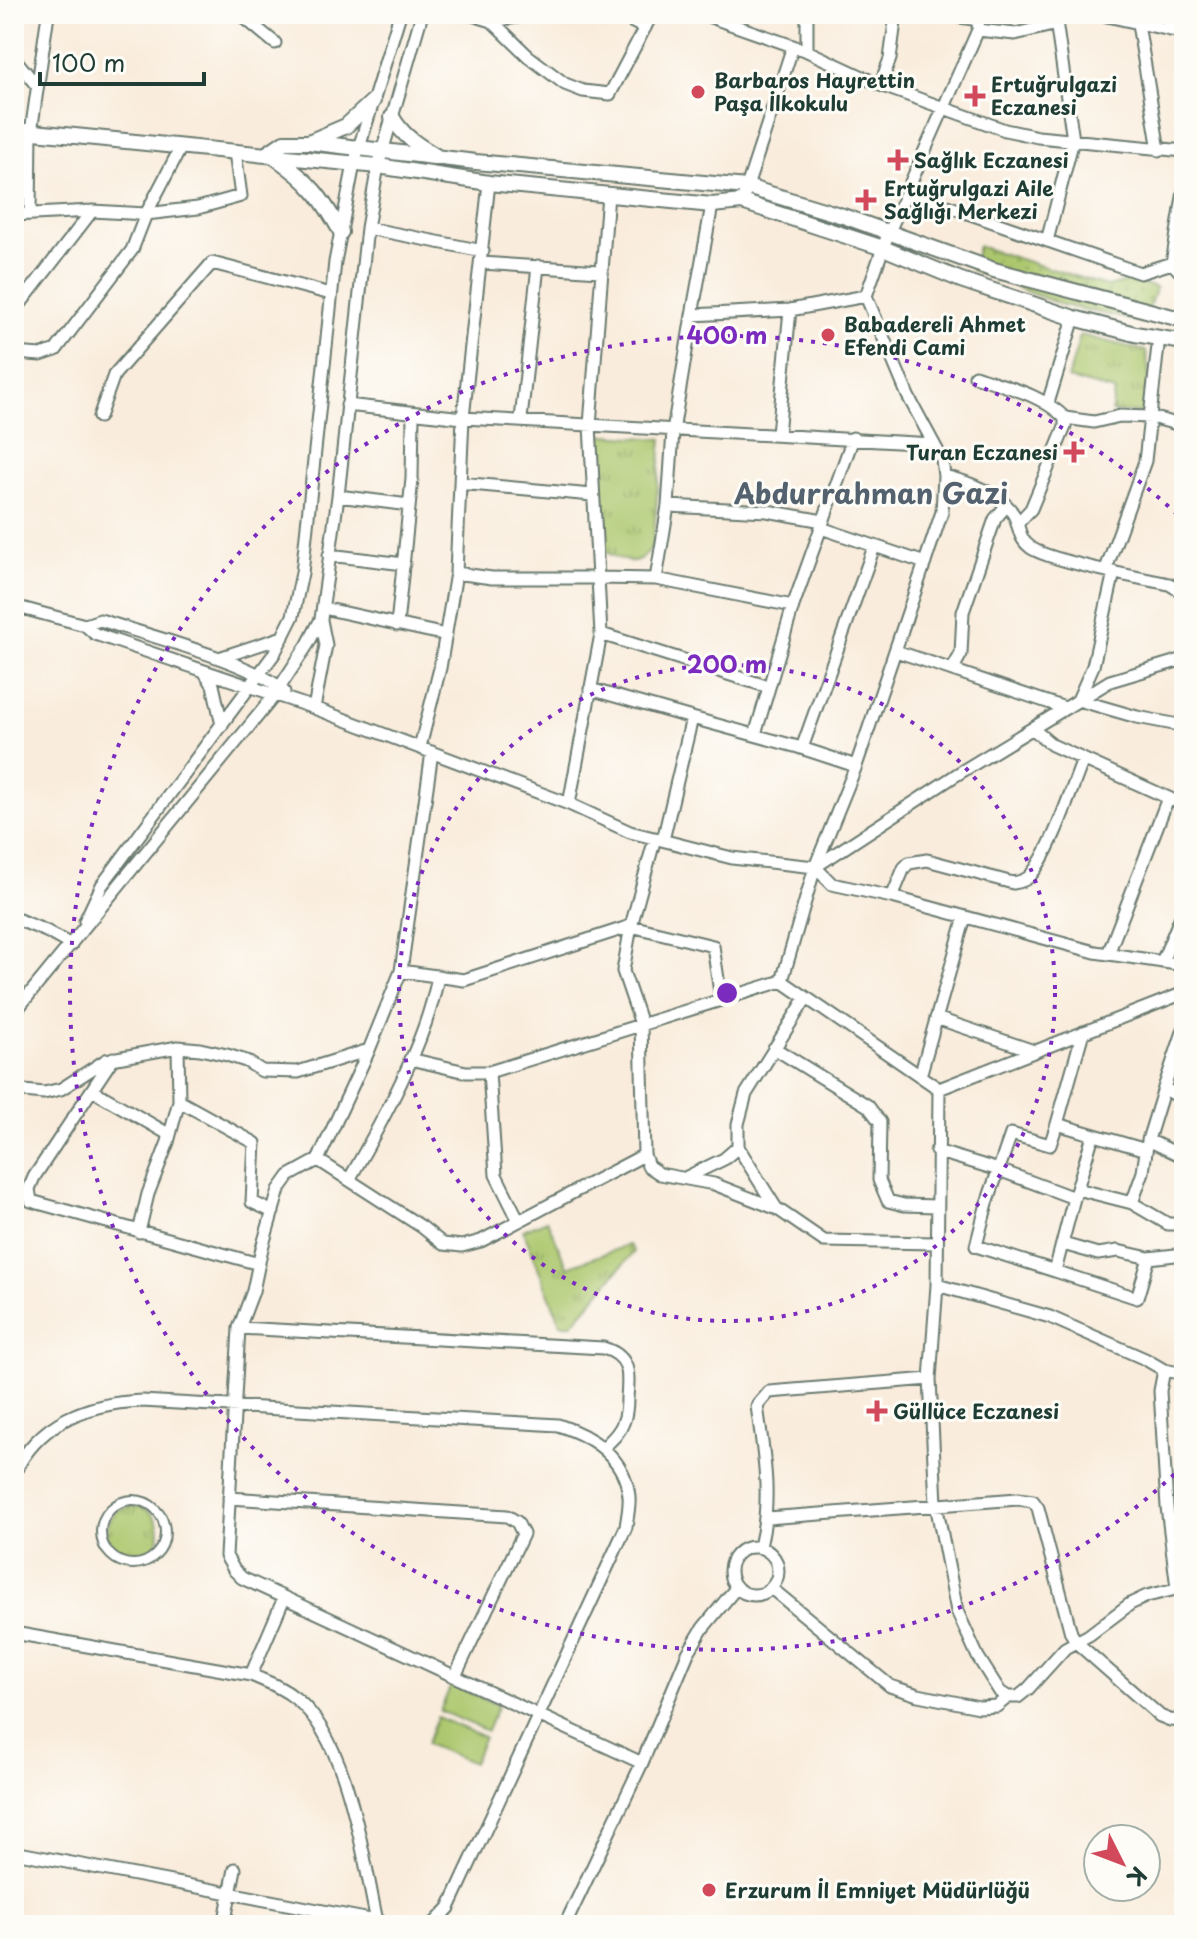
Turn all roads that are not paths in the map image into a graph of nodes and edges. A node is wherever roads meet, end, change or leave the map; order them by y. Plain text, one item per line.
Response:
1 (48, 14) edge
2 (240, 14) edge
3 (400, 14) edge
4 (422, 14) edge
5 (469, 14) edge
6 (536, 14) edge
7 (617, 14) edge
8 (652, 14) edge
9 (702, 14) edge
10 (807, 14) edge
11 (896, 14) edge
12 (942, 14) edge
13 (1098, 14) edge
14 (1172, 14) edge
15 (715, 16) edge
16 (1122, 17) edge
17 (1056, 19) edge
18 (492, 21) junction
19 (979, 21) edge
20 (1138, 24) junction
21 (645, 28) junction
22 (1170, 30) junction
23 (1184, 33) edge
24 (275, 43) dead end
25 (793, 46) junction
26 (807, 51) junction
27 (14, 58) edge
28 (880, 85) junction
29 (37, 86) junction
30 (373, 101) junction
31 (942, 109) junction
32 (392, 117) junction
33 (14, 130) edge
34 (31, 132) junction
35 (1073, 140) junction
36 (308, 142) junction
37 (181, 147) junction
38 (1159, 150) junction
39 (1184, 151) edge
40 (235, 152) junction
41 (269, 156) junction
42 (356, 157) junction
43 (440, 158) junction
44 (380, 159) junction
45 (489, 183) junction
46 (747, 187) junction
47 (1184, 191) edge
48 (907, 192) junction
49 (608, 194) junction
50 (742, 202) junction
51 (712, 205) junction
52 (92, 211) junction
53 (30, 214) junction
54 (146, 214) junction
55 (14, 215) edge
56 (367, 228) junction
57 (341, 232) junction
58 (886, 241) junction
59 (1047, 241) junction
60 (483, 257) junction
61 (1172, 263) junction
62 (538, 266) junction
63 (600, 271) junction
64 (1184, 276) edge
65 (331, 294) junction
66 (866, 296) junction
67 (790, 310) junction
68 (14, 312) edge
69 (692, 315) junction
70 (1074, 318) junction
71 (1184, 320) edge
72 (1159, 337) junction
73 (1184, 342) edge
74 (14, 353) edge
75 (975, 376) dead end
76 (1048, 403) junction
77 (347, 405) junction
78 (413, 414) junction
79 (99, 417) dead end
80 (1151, 417) junction
81 (463, 418) junction
82 (1065, 418) junction
83 (521, 419) junction
84 (590, 425) junction
85 (1184, 426) edge
86 (673, 431) junction
87 (778, 434) junction
88 (853, 438) junction
89 (933, 444) junction
90 (944, 476) junction
91 (460, 483) junction
92 (592, 495) junction
93 (338, 496) junction
94 (409, 505) junction
95 (668, 506) junction
96 (1006, 506) junction
97 (1017, 524) junction
98 (822, 525) junction
99 (874, 547) junction
100 (329, 555) junction
101 (925, 563) junction
102 (404, 564) junction
103 (1110, 571) junction
104 (456, 573) junction
105 (598, 578) junction
106 (656, 579) junction
107 (1184, 593) edge
108 (14, 606) edge
109 (793, 606) junction
110 (322, 614) junction
111 (85, 625) junction
112 (397, 625) junction
113 (601, 634) junction
114 (446, 635) junction
115 (283, 637) junction
116 (896, 651) junction
117 (218, 658) junction
118 (1184, 659) edge
119 (952, 670) junction
120 (204, 671) junction
121 (259, 675) junction
122 (251, 686) junction
123 (769, 687) junction
124 (590, 689) junction
125 (277, 691) junction
126 (1078, 700) junction
127 (314, 708) junction
128 (1065, 708) junction
129 (692, 718) junction
130 (222, 725) junction
131 (1184, 726) edge
132 (1033, 729) junction
133 (755, 735) junction
134 (420, 747) junction
135 (802, 748) junction
136 (432, 752) junction
137 (1083, 760) junction
138 (856, 766) junction
139 (1168, 798) junction
140 (569, 804) junction
141 (1184, 805) edge
142 (659, 839) junction
143 (815, 867) junction
144 (892, 897) junction
145 (1184, 909) edge
146 (965, 917) junction
147 (14, 918) edge
148 (631, 926) junction
149 (74, 941) junction
150 (1108, 954) junction
151 (1162, 962) junction
152 (1184, 965) edge
153 (401, 971) junction
154 (438, 976) junction
155 (782, 981) junction
156 (1184, 993) edge
157 (806, 998) junction
158 (721, 999) junction
159 (14, 1013) edge
160 (936, 1018) junction
161 (641, 1024) junction
162 (1184, 1029) edge
163 (1083, 1032) junction
164 (178, 1047) junction
165 (774, 1048) junction
166 (369, 1050) junction
167 (1034, 1051) junction
168 (113, 1058) junction
169 (410, 1059) junction
170 (489, 1072) junction
171 (920, 1076) junction
172 (1164, 1088) junction
173 (939, 1089) junction
174 (14, 1090) edge
175 (92, 1090) junction
176 (1184, 1100) edge
177 (179, 1101) junction
178 (1057, 1124) junction
179 (170, 1135) junction
180 (1093, 1135) junction
181 (1147, 1145) junction
182 (738, 1147) junction
183 (936, 1151) junction
184 (644, 1155) junction
185 (1184, 1157) edge
186 (318, 1160) junction
187 (999, 1170) junction
188 (685, 1178) junction
189 (349, 1180) junction
190 (1075, 1194) junction
191 (1132, 1203) junction
192 (936, 1206) junction
193 (776, 1208) junction
194 (273, 1212) junction
195 (519, 1221) junction
196 (1184, 1224) edge
197 (139, 1232) junction
198 (936, 1243) junction
199 (1063, 1244) junction
200 (1184, 1254) edge
201 (1149, 1258) junction
202 (259, 1264) junction
203 (1055, 1271) junction
204 (937, 1285) junction
205 (239, 1328) junction
206 (1164, 1370) junction
207 (1184, 1374) edge
208 (930, 1379) junction
209 (235, 1406) junction
210 (603, 1448) junction
211 (14, 1474) edge
212 (229, 1498) junction
213 (936, 1504) junction
214 (767, 1518) junction
215 (760, 1547) junction
216 (125, 1563) joint
217 (1181, 1587) edge
218 (736, 1588) junction
219 (771, 1588) junction
220 (284, 1598) junction
221 (14, 1633) edge
222 (1077, 1643) junction
223 (251, 1675) junction
224 (455, 1676) junction
225 (1008, 1697) junction
226 (538, 1715) junction
227 (1184, 1721) edge
228 (642, 1763) junction
229 (14, 1852) edge
230 (235, 1869) dead end
231 (230, 1893) junction
232 (377, 1921) junction
233 (224, 1925) edge
234 (397, 1925) edge
235 (429, 1925) edge
236 (565, 1925) edge

1 - 29 street
2 - 24 street
3 - 30 street
4 - 32 street
5 - 18 street
6 - 18 street
7 - 21 street
8 - 21 street
9 - 15 street
10 - 26 street
11 - 28 street
12 - 19 street
13 - 16 street
14 - 22 street
15 - 25 street
16 - 20 street
17 - 19 street
17 - 35 street
18 - 21 street
19 - 31 street
20 - 22 street
20 - 38 street
22 - 23 street
25 - 26 street
25 - 46 street
26 - 28 street
27 - 29 street
28 - 31 street
29 - 34 street
30 - 36 street
30 - 42 street
31 - 35 street
31 - 48 street
32 - 43 street
32 - 44 street
33 - 34 street
34 - 37 street
34 - 53 street
35 - 38 street
35 - 59 street
36 - 41 street
36 - 42 street
37 - 40 street
37 - 54 street
38 - 39 street
40 - 41 street
40 - 54 street
41 - 42 street
41 - 57 street
42 - 44 street
42 - 57 street
43 - 44 street
43 - 46 street
44 - 45 street
44 - 56 street
45 - 49 street
45 - 60 street
46 - 50 street
46 - 58 street
47 - 61 street
48 - 58 street
48 - 59 street
49 - 51 street
49 - 63 street
50 - 51 street
50 - 58 street
51 - 69 street
52 - 53 street
52 - 54 street
52 - 68 street
53 - 55 street
54 - 74 street
56 - 60 street
56 - 77 street
57 - 65 street
58 - 66 street
58 - 70 street
58 - 71 street
59 - 61 street
60 - 62 street
60 - 81 street
61 - 64 street
62 - 63 street
62 - 83 street
63 - 84 street
65 - 79 street
65 - 115 street
66 - 67 street
66 - 89 street
67 - 69 street
67 - 87 street
69 - 86 street
70 - 72 street
70 - 76 street
72 - 73 street
72 - 80 street
75 - 76 street
76 - 82 street
77 - 78 street
77 - 93 street
78 - 81 street
78 - 94 street
80 - 82 street
80 - 85 street
80 - 103 street
81 - 83 street
81 - 91 street
82 - 97 street
83 - 84 street
84 - 86 street
84 - 92 street
86 - 87 street
86 - 95 street
87 - 88 street
88 - 89 street
88 - 98 street
89 - 90 street
90 - 96 street
90 - 101 street
91 - 92 street
91 - 104 street
92 - 105 street
93 - 94 street
93 - 100 street
94 - 102 street
95 - 98 street
95 - 106 street
96 - 97 street
96 - 119 street
97 - 103 street
98 - 99 street
98 - 109 street
99 - 101 street
99 - 135 street
100 - 102 street
100 - 110 street
101 - 116 street
102 - 112 street
103 - 107 street
103 - 126 street
104 - 105 street
104 - 114 street
105 - 106 street
105 - 113 street
106 - 109 street
108 - 111 street
109 - 123 street
110 - 112 street
110 - 125 street
110 - 127 street
111 - 117 street
111 - 120 street
112 - 114 street
113 - 123 street
113 - 124 street
114 - 134 street
115 - 117 street
115 - 121 street
116 - 119 street
116 - 138 street
117 - 121 street
118 - 126 street
119 - 128 street
120 - 122 street
120 - 130 street
121 - 122 street
121 - 125 street
122 - 125 street
122 - 130 street
123 - 133 street
124 - 129 street
124 - 140 street
125 - 127 street
125 - 149 street
126 - 128 street
126 - 131 street
127 - 134 street
128 - 132 street
129 - 133 street
129 - 142 street
130 - 149 street
132 - 137 street
132 - 143 street
133 - 135 street
134 - 136 street
135 - 138 street
136 - 140 street
136 - 153 street
137 - 139 street
137 - 144 street
138 - 143 street
139 - 141 street
139 - 150 street
140 - 142 street
142 - 143 street
142 - 148 street
143 - 144 street
143 - 155 street
144 - 146 street
145 - 151 street
146 - 150 street
146 - 160 street
147 - 149 street
148 - 154 street
148 - 158 street
148 - 161 street
149 - 159 street
150 - 151 street
151 - 152 street
153 - 154 street
153 - 166 street
154 - 169 street
155 - 157 street
155 - 158 street
156 - 163 street
157 - 165 street
157 - 171 street
158 - 161 street
160 - 167 street
160 - 171 street
161 - 170 street
161 - 184 street
162 - 172 street
163 - 167 street
163 - 178 street
164 - 166 street
164 - 168 street
164 - 177 street
165 - 182 street
165 - 192 street
166 - 186 street
167 - 173 street
168 - 174 street
168 - 175 street
169 - 170 street
169 - 189 street
170 - 195 street
171 - 173 street
172 - 176 street
172 - 181 street
173 - 183 street
175 - 179 street
175 - 197 street
177 - 179 street
177 - 194 street
178 - 180 street
178 - 187 street
179 - 197 street
180 - 181 street
180 - 190 street
181 - 185 street
181 - 191 street
182 - 188 street
182 - 193 street
183 - 187 street
183 - 192 street
184 - 188 street
184 - 195 street
186 - 189 street
186 - 194 street
187 - 190 street
187 - 203 street
188 - 193 street
189 - 195 street
190 - 191 street
190 - 199 street
191 - 196 street
192 - 198 street
193 - 198 street
194 - 202 street
197 - 202 street
198 - 204 street
199 - 201 street
199 - 203 street
200 - 201 street
201 - 203 street
202 - 205 street
204 - 206 street
204 - 208 street
205 - 209 street
205 - 210 street
206 - 207 street
206 - 217 street
208 - 213 street
208 - 214 street
209 - 210 street
209 - 211 street
209 - 212 street
210 - 226 street
212 - 220 street
212 - 224 street
213 - 214 street
213 - 222 street
213 - 225 street
214 - 215 street
215 - 218 street
215 - 219 street
216 - 216 street
217 - 222 street
218 - 219 street
218 - 228 street
219 - 225 street
220 - 223 street
220 - 224 street
221 - 223 street
222 - 225 street
222 - 227 street
223 - 232 street
224 - 226 street
226 - 228 street
226 - 235 street
228 - 236 street
229 - 231 street
230 - 231 street
231 - 232 street
231 - 233 street
232 - 234 street

